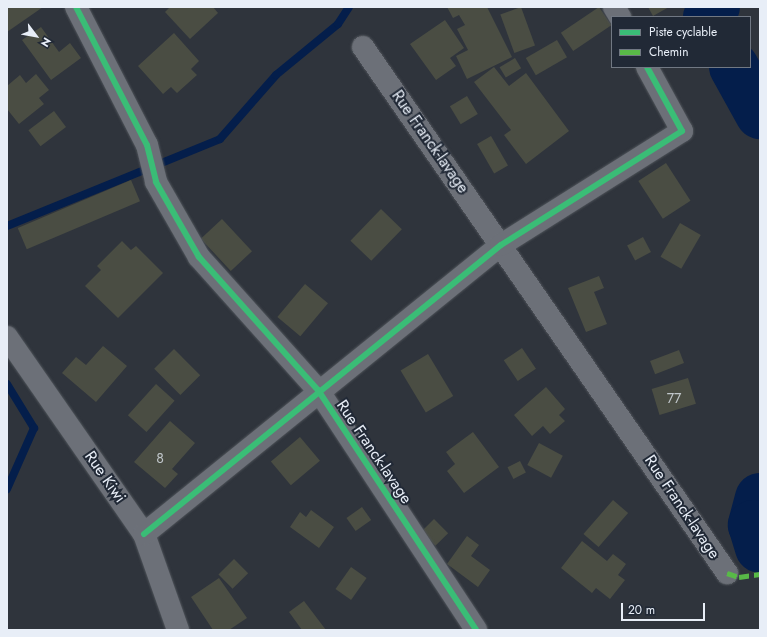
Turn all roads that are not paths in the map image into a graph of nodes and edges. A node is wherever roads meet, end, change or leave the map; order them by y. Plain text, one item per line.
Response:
1 (76, 7) edge
2 (614, 7) edge
3 (619, 16) edge
4 (363, 47) dead end
5 (648, 68) edge
6 (501, 245) junction
7 (7, 337) edge
8 (318, 390) junction
9 (144, 534) junction
10 (727, 573) dead end
11 (178, 630) edge
12 (476, 630) edge

1 - 8 street, Rue Franck-lavage
2 - 3 street
4 - 6 street, Rue Franck-lavage
5 - 6 street
6 - 8 street
6 - 10 street, Rue Franck-lavage
7 - 9 street, Rue Kiwi
8 - 9 street
8 - 12 street, Rue Franck-lavage
9 - 11 street, Rue Kiwi

